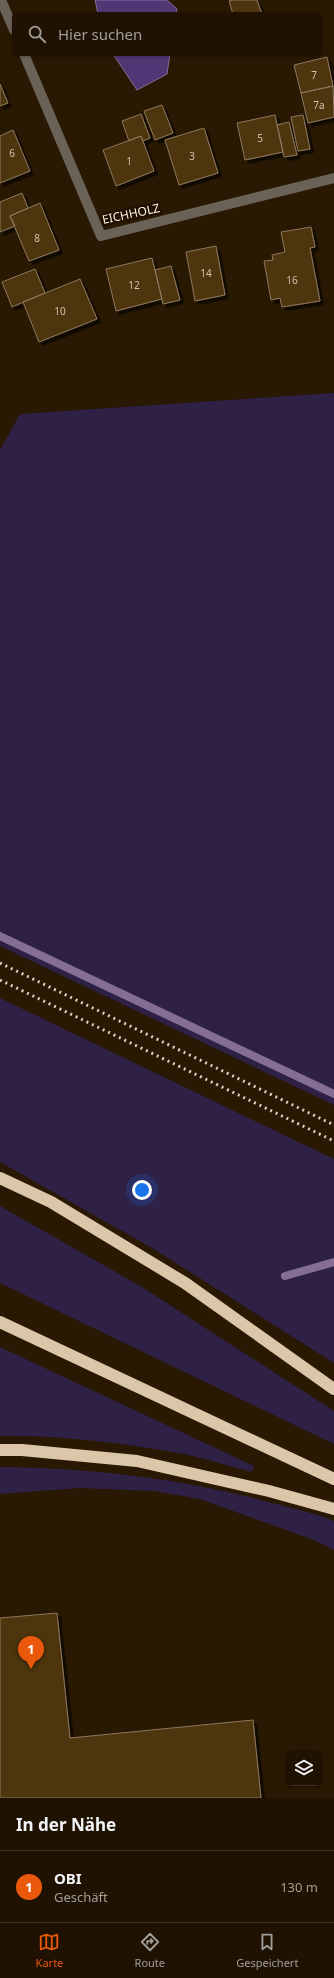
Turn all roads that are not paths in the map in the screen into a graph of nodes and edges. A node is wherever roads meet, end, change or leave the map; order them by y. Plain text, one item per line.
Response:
1 (1, 0) edge
2 (12, 25) edge
3 (25, 56) edge
4 (334, 178) edge
5 (0, 1178) edge
6 (0, 1322) edge
7 (334, 1389) edge
8 (0, 1450) edge
9 (334, 1479) edge
10 (334, 1509) edge

1 - 2 street
3 - 4 street, EICHHOLZ
5 - 7 highway
6 - 9 highway
8 - 10 highway

